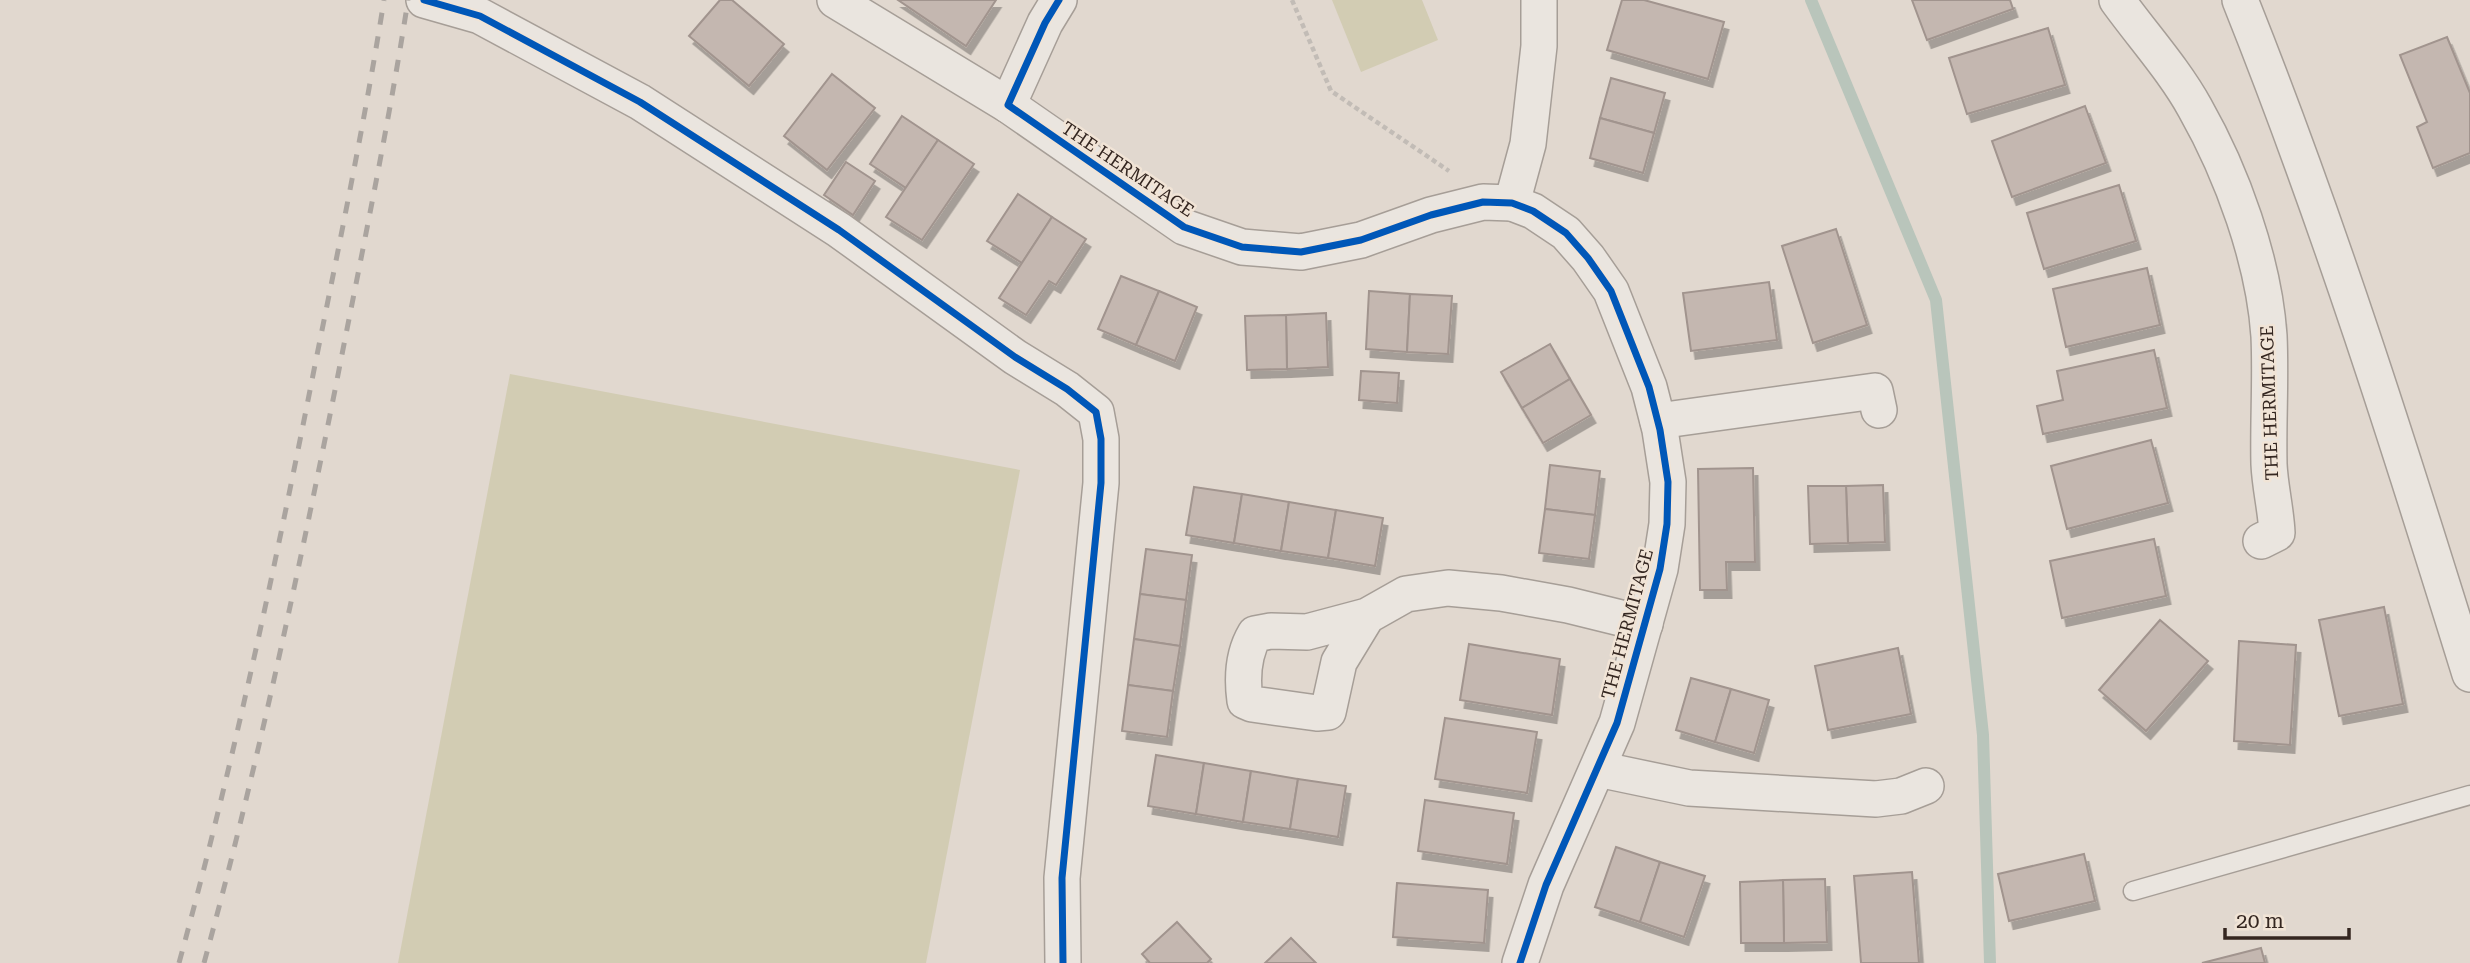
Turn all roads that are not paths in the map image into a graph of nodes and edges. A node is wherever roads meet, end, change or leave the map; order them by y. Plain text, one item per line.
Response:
1 (424, 0) edge
2 (835, 0) edge
3 (1059, 0) edge
4 (1539, 0) edge
5 (2117, 0) edge
6 (2240, 0) edge
7 (1008, 105) junction
8 (1498, 203) junction
9 (1879, 410) dead end
10 (1658, 421) junction
11 (2262, 541) dead end
12 (1367, 616) dead end
13 (1645, 624) junction
14 (2470, 674) edge
15 (1598, 769) junction
16 (1926, 786) dead end
17 (2470, 795) edge
18 (2133, 891) dead end
19 (1063, 963) edge
20 (1520, 963) edge

1 - 19 street
2 - 7 street, THE HERMITAGE
3 - 7 street
4 - 8 street
5 - 11 street, THE HERMITAGE
6 - 14 street
7 - 8 street, THE HERMITAGE
8 - 10 street, THE HERMITAGE
9 - 10 street
10 - 13 street, THE HERMITAGE
12 - 13 street, THE HERMITAGE
13 - 15 street, THE HERMITAGE
15 - 16 street
15 - 20 street, THE HERMITAGE
17 - 18 lane

